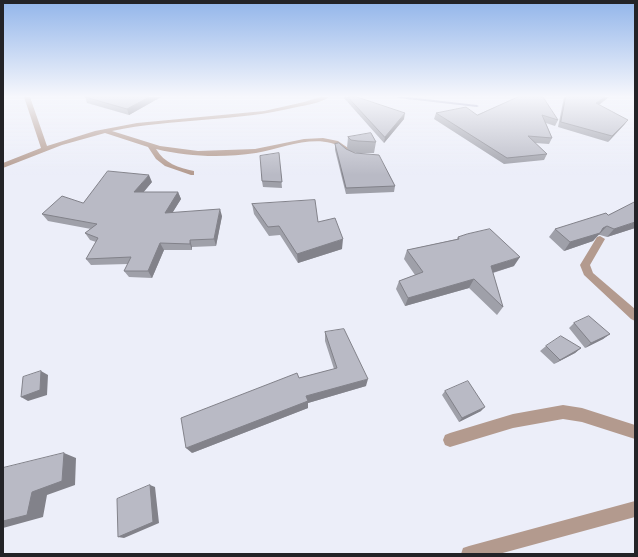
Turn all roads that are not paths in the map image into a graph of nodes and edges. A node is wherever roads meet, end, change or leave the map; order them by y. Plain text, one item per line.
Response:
1 (36, 123) edge
2 (152, 123) edge
3 (106, 131) junction
4 (151, 147) junction
5 (44, 148) junction
6 (361, 157) edge
7 (3, 166) edge
8 (191, 173) dead end
9 (600, 239) edge
10 (635, 316) edge
11 (635, 432) edge
12 (450, 440) dead end
13 (635, 509) edge
14 (469, 554) edge

1 - 5 street
2 - 3 street
3 - 4 street
3 - 5 street
4 - 6 street
4 - 8 street
5 - 7 street
9 - 10 street
11 - 12 street
13 - 14 street

